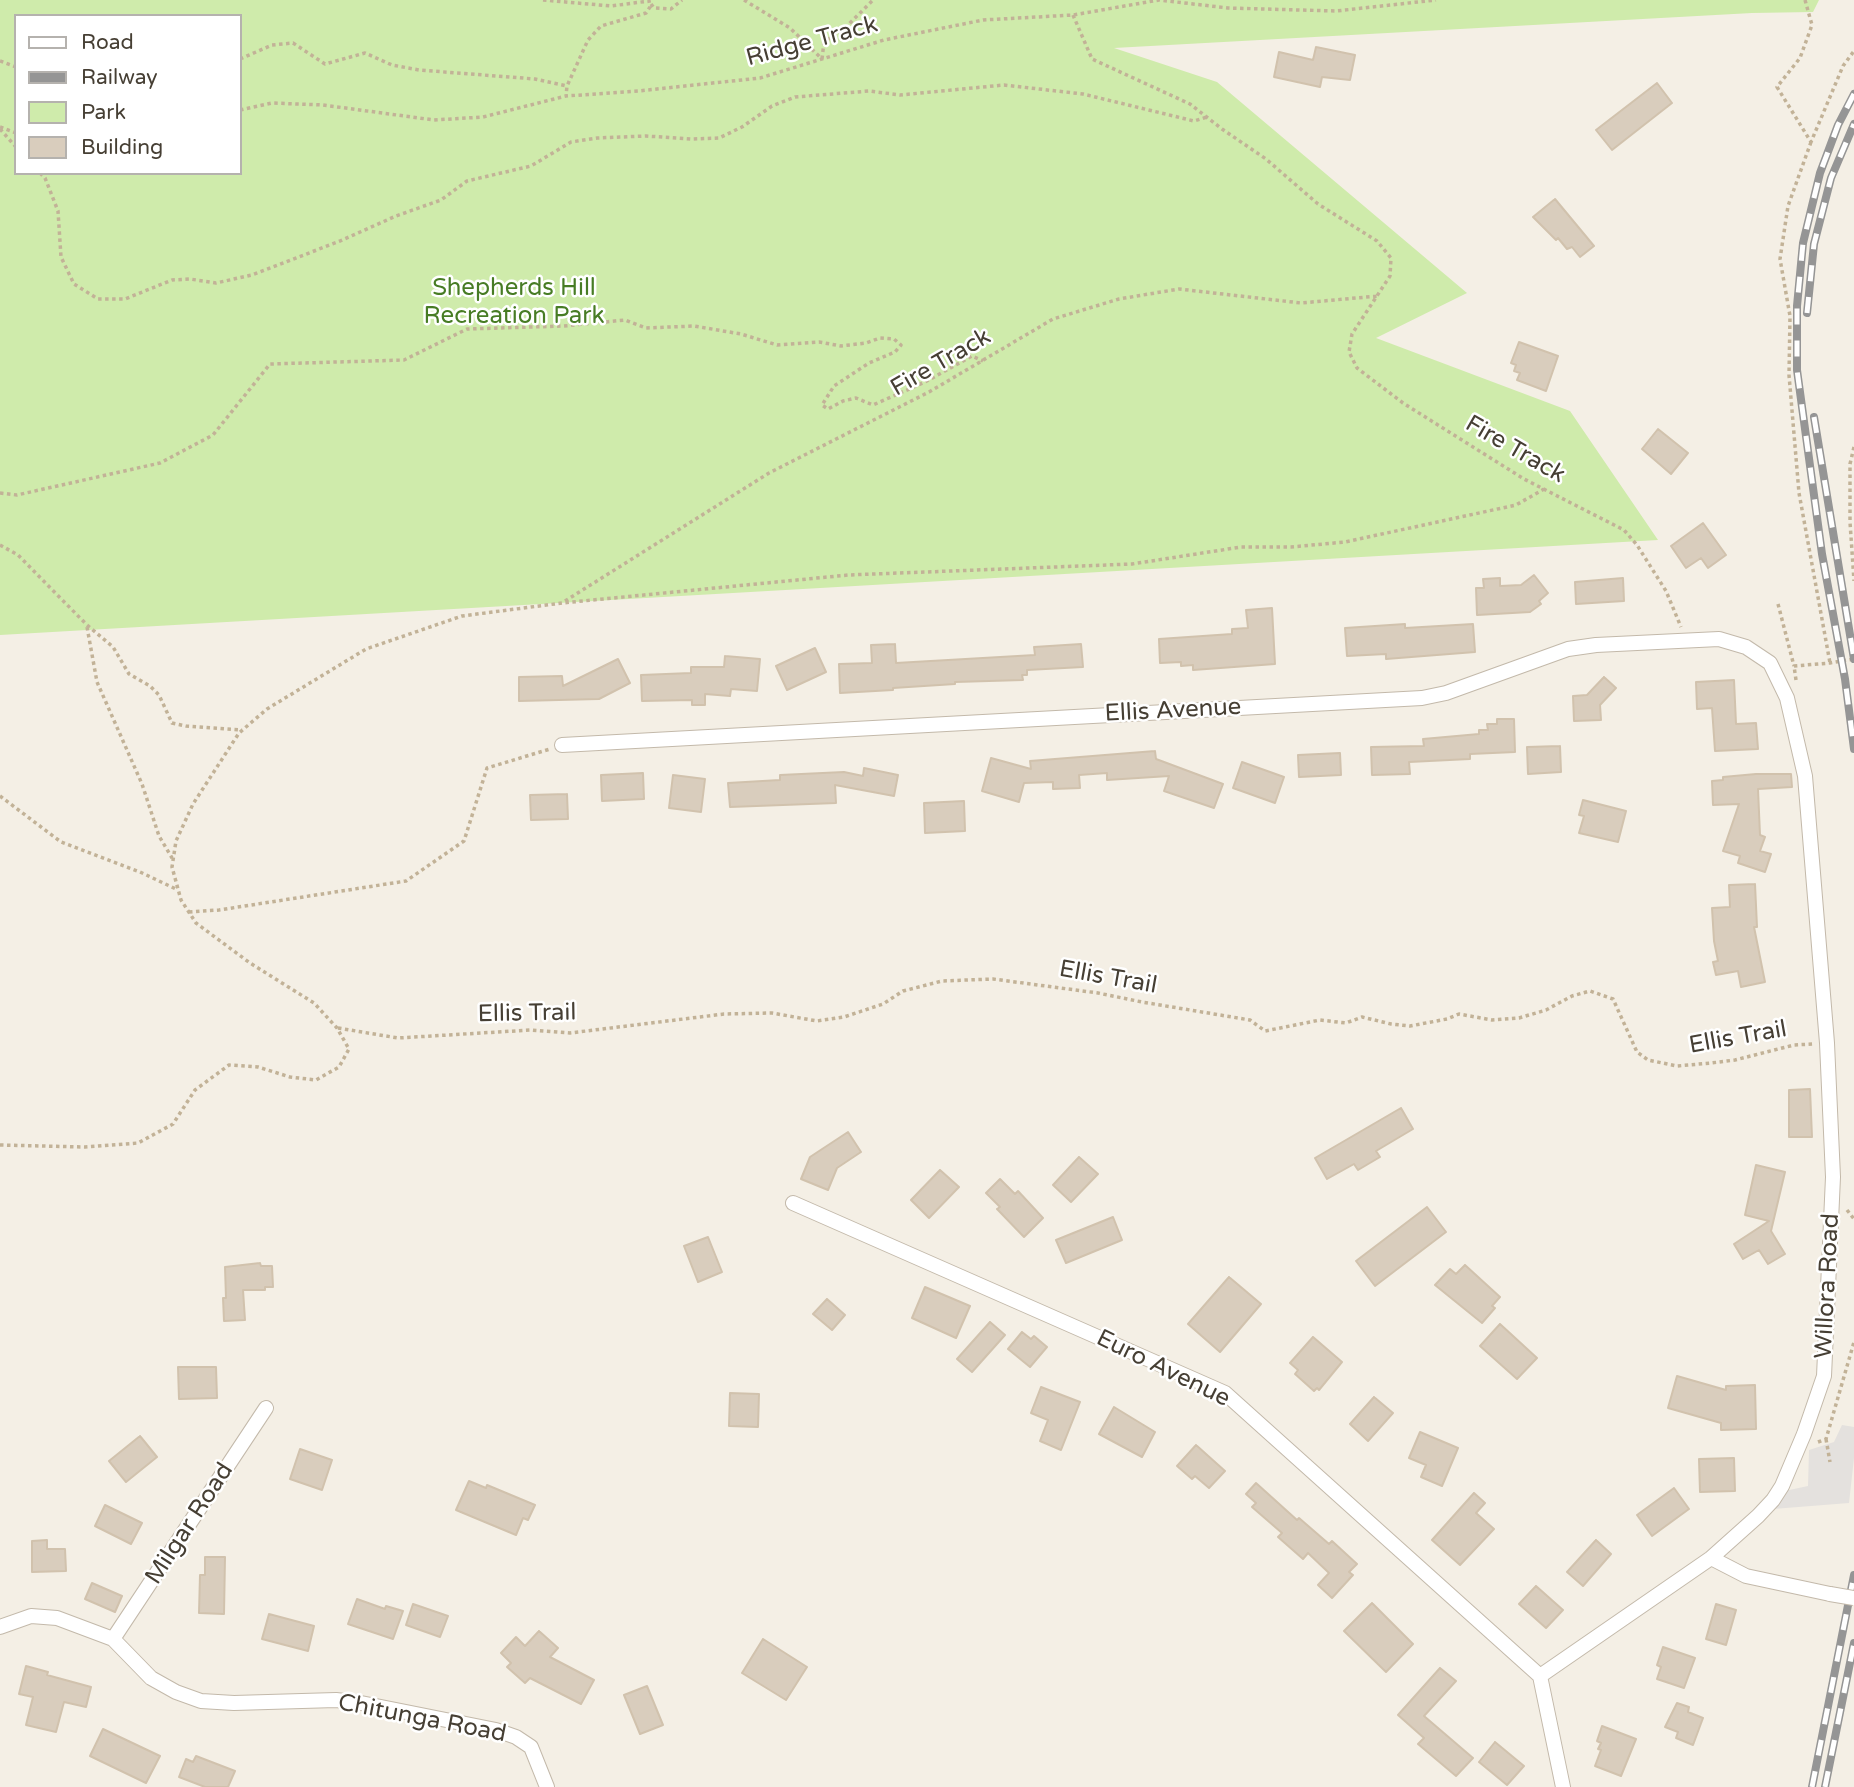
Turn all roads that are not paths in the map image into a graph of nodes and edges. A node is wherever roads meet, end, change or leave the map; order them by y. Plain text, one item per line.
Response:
1 (1770, 663) joint
2 (562, 745) road end
3 (793, 1203) dead end
4 (266, 1408) dead end
5 (1711, 1558) junction
6 (1854, 1598) edge
7 (0, 1627) edge
8 (113, 1639) junction
9 (1540, 1676) junction
10 (547, 1787) edge
11 (1563, 1787) edge

1 - 2 street, Ellis Avenue
1 - 5 street, Willora Road
3 - 9 street, Euro Avenue
4 - 8 street, Milgar Road
5 - 6 street, bridge
5 - 9 street, Willora Road
7 - 8 street, Chitunga Road
8 - 10 street, Chitunga Road
9 - 11 street

